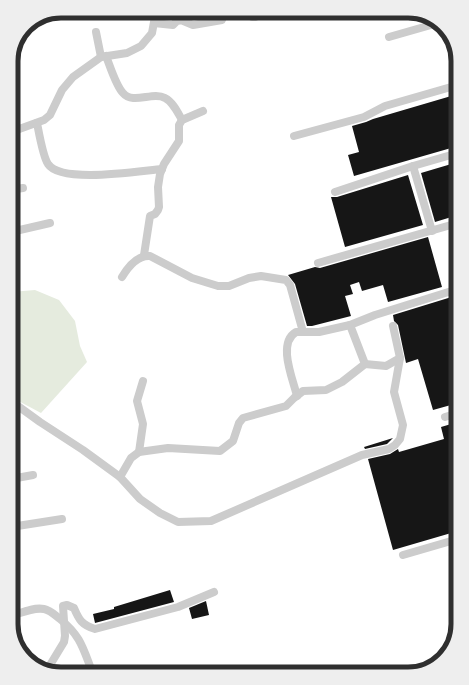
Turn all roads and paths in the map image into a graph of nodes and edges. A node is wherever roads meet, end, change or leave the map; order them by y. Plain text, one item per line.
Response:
1 (155, 18) edge
2 (222, 18) edge
3 (154, 23) junction
4 (431, 25) edge
5 (96, 32) dead end
6 (389, 37) dead end
7 (103, 56) junction
8 (451, 87) edge
9 (203, 111) dead end
10 (182, 120) junction
11 (37, 123) junction
12 (18, 130) edge
13 (294, 136) dead end
14 (451, 155) edge
15 (413, 166) junction
16 (162, 169) junction
17 (23, 188) dead end
18 (18, 189) edge
19 (334, 192) dead end
20 (50, 223) dead end
21 (451, 225) edge
22 (18, 230) edge
23 (432, 231) junction
24 (144, 255) junction
25 (318, 263) dead end
26 (122, 278) dead end
27 (451, 291) edge
28 (350, 325) junction
29 (393, 326) dead end
30 (303, 332) junction
31 (400, 358) junction
32 (366, 364) junction
33 (143, 381) dead end
34 (297, 396) junction
35 (18, 406) edge
36 (451, 415) edge
37 (445, 417) dead end
38 (139, 452) junction
39 (33, 475) dead end
40 (18, 478) edge
41 (120, 478) junction
42 (62, 519) dead end
43 (18, 526) edge
44 (451, 541) edge
45 (403, 555) dead end
46 (214, 592) dead end
47 (18, 614) edge
48 (65, 623) junction
49 (50, 666) edge
50 (90, 667) edge

1 - 3 street
2 - 3 street
3 - 7 street
4 - 6 street
5 - 7 street
7 - 10 street
7 - 11 street
8 - 13 street
9 - 10 street
10 - 16 street
11 - 12 street
11 - 16 street
14 - 15 street
15 - 19 street
15 - 23 street
16 - 24 street
17 - 18 street
20 - 22 street
21 - 23 street
23 - 25 street
24 - 26 street
24 - 30 street
27 - 28 street
28 - 30 street
28 - 32 street
29 - 31 street
30 - 34 street
31 - 32 street
31 - 41 street
32 - 34 street
33 - 38 street
34 - 38 street
35 - 41 street
36 - 37 street
38 - 41 street
39 - 40 street
42 - 43 street
44 - 45 street
46 - 48 street
47 - 48 street
48 - 49 street
48 - 50 street

